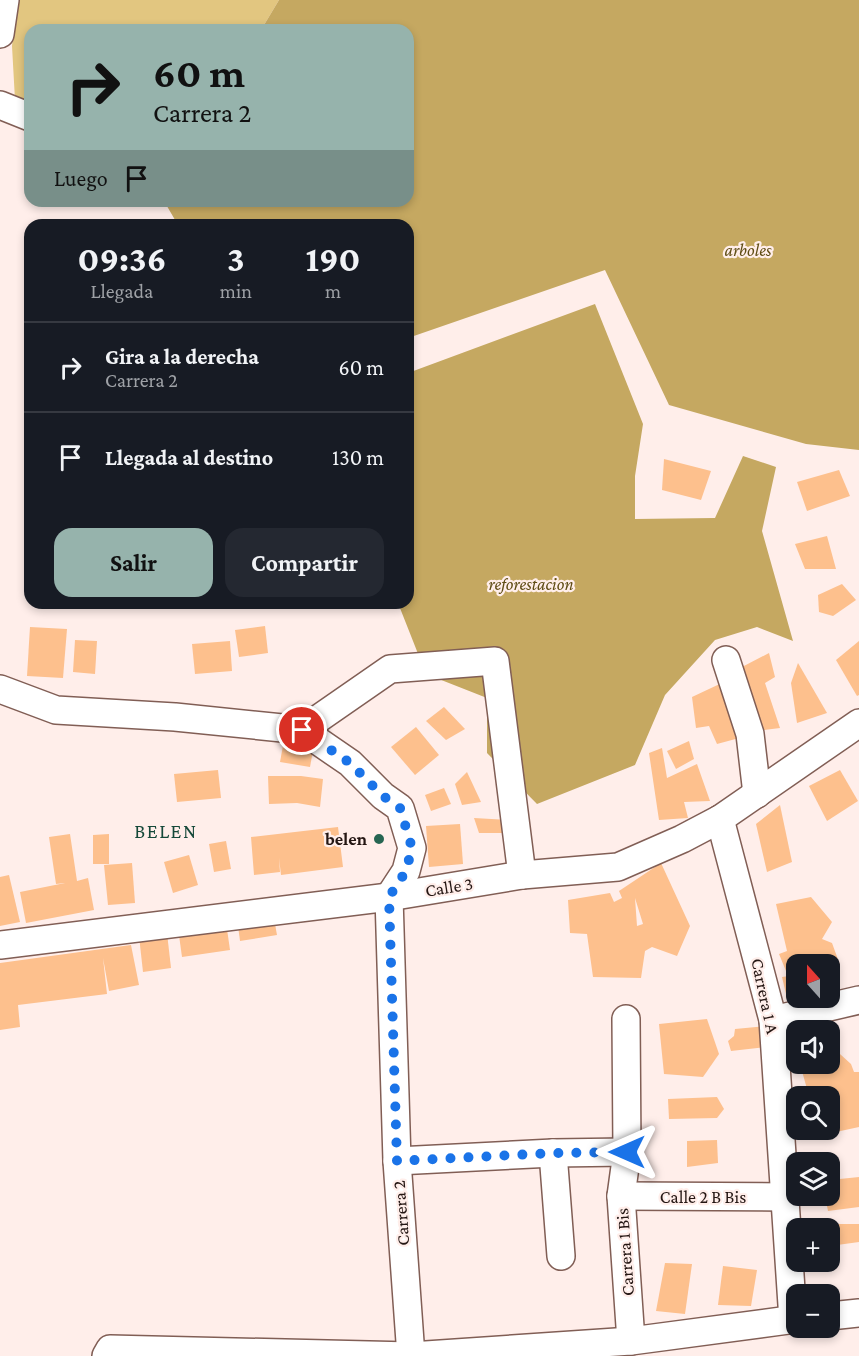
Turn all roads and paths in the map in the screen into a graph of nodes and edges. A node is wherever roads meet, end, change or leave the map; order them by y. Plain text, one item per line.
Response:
1 (5, 0) edge
2 (0, 34) edge
3 (0, 105) edge
4 (24, 115) edge
5 (726, 660) dead end
6 (0, 689) edge
7 (859, 723) edge
8 (302, 730) junction
9 (757, 794) junction
10 (720, 819) junction
11 (522, 875) junction
12 (389, 897) junction
13 (0, 945) edge
14 (859, 1000) edge
15 (627, 1019) dead end
16 (773, 1020) junction
17 (627, 1152) junction
18 (554, 1153) junction
19 (397, 1161) junction
20 (621, 1196) junction
21 (784, 1197) junction
22 (561, 1257) dead end
23 (792, 1284) edge
24 (859, 1313) edge
25 (840, 1315) edge
26 (786, 1321) edge
27 (631, 1341) junction
28 (106, 1356) edge
29 (411, 1356) edge

1 - 2 street
3 - 4 street
5 - 9 street
6 - 8 street
7 - 9 street, Calle 3
8 - 11 street
8 - 12 street
9 - 10 street, Calle 3
10 - 11 street, Calle 3
10 - 16 street, Carrera 1 A
11 - 12 street, Calle 3
12 - 13 street, Calle 3
12 - 19 street, Carrera 2
14 - 16 street
15 - 17 street, Carrera 1 Bis
16 - 21 street, Carrera 1 A
17 - 18 street
17 - 20 street, Carrera 1 Bis
18 - 19 street
18 - 22 street
19 - 29 street, Carrera 2
20 - 21 street, Calle 2 B Bis
20 - 27 street, Carrera 1 Bis
21 - 23 street, Carrera 1 A
24 - 25 street
26 - 27 street
27 - 29 street
28 - 29 street

